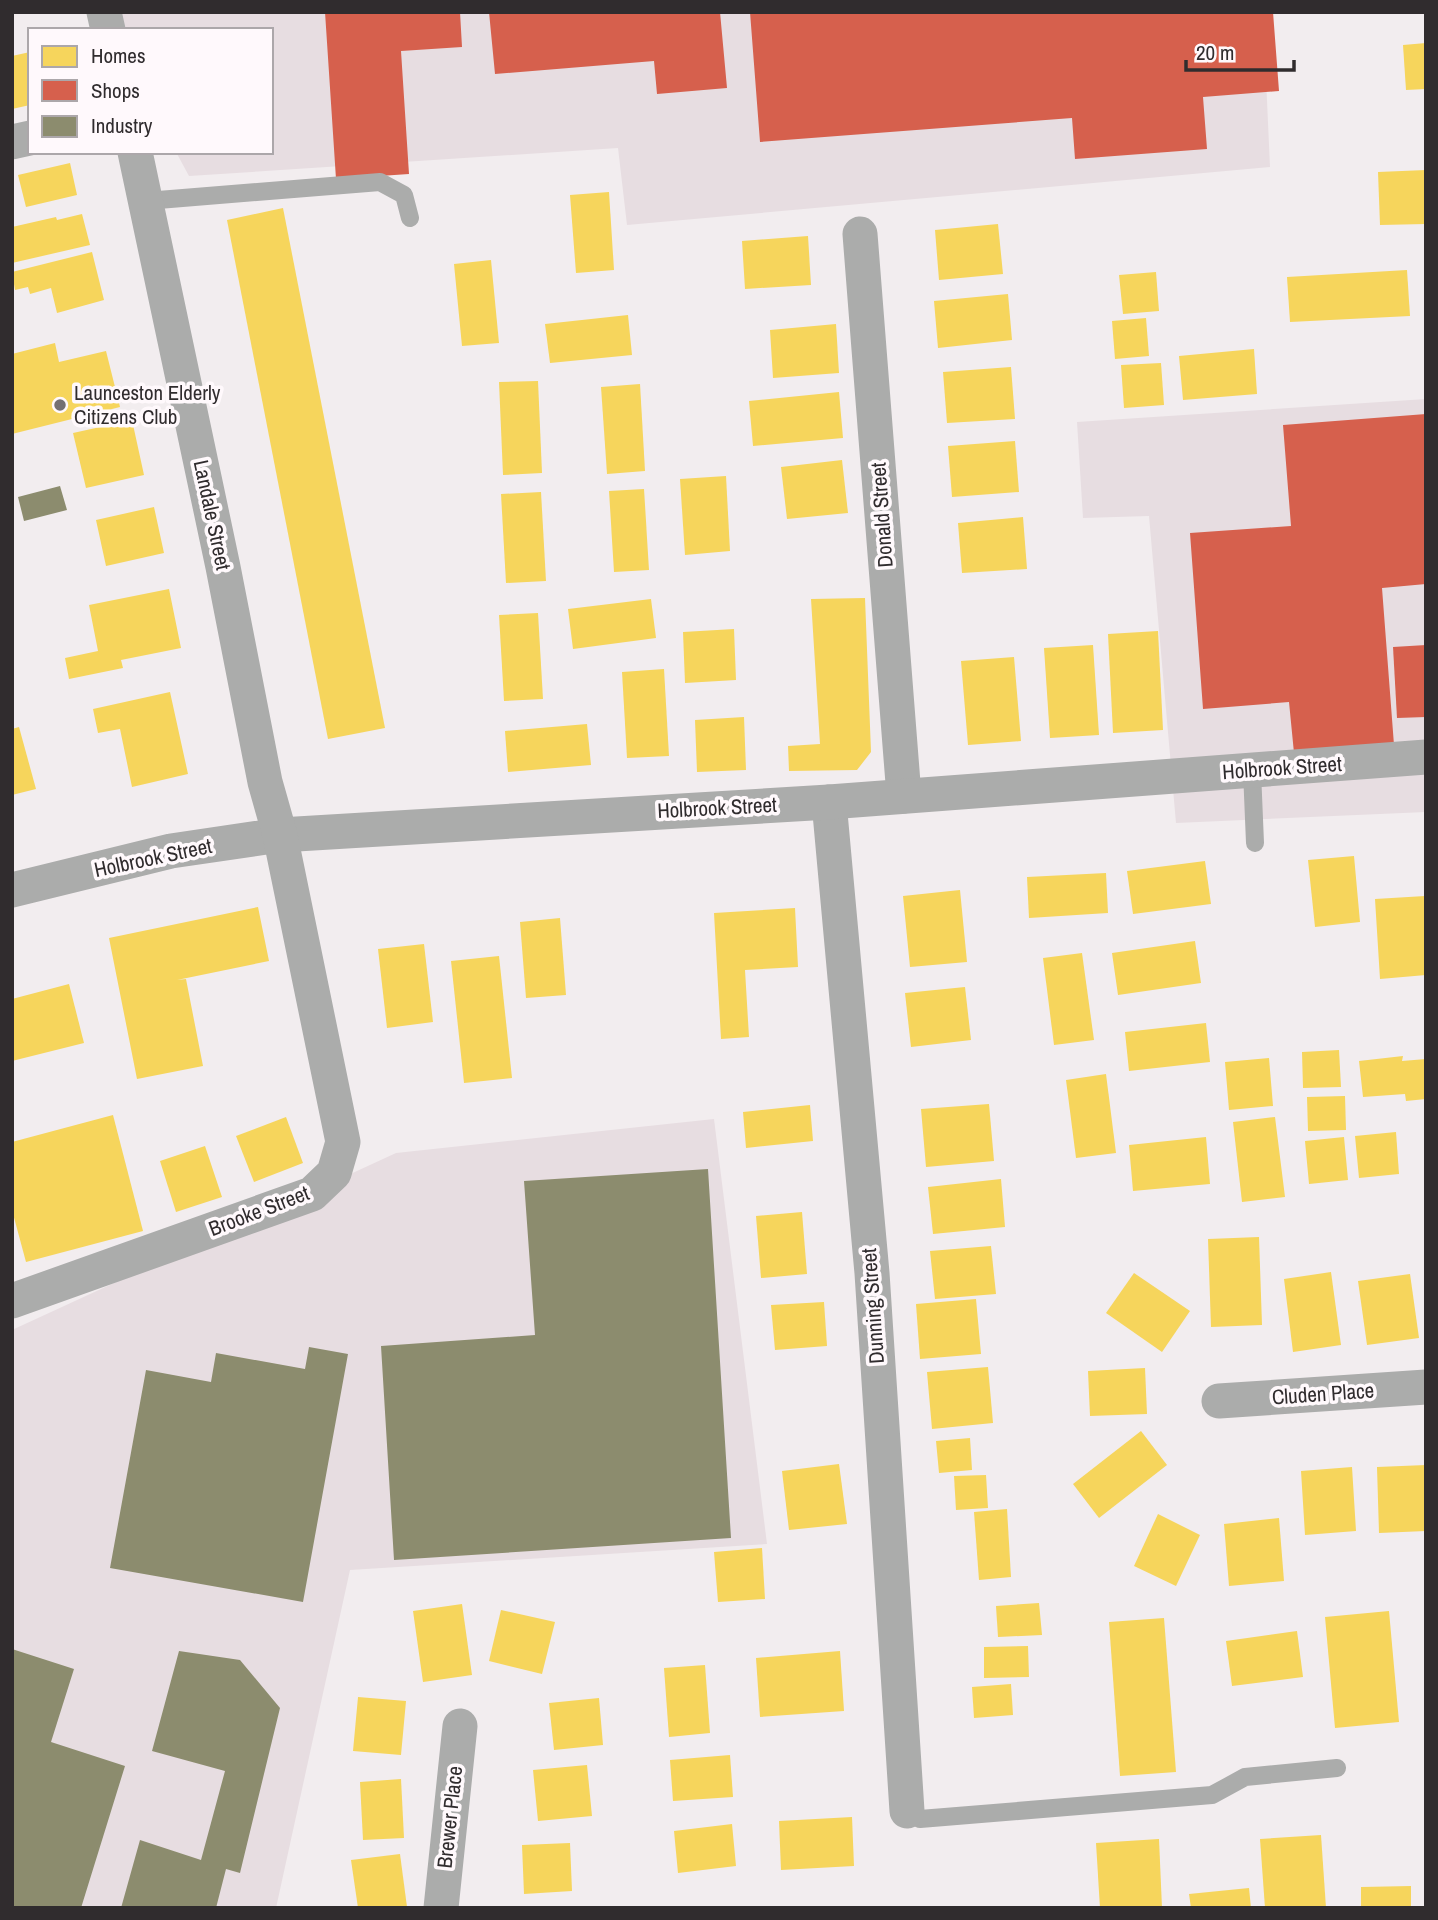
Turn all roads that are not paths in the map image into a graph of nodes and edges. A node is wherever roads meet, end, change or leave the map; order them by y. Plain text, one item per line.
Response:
1 (135, 154) edge
2 (146, 201) junction
3 (410, 218) dead end
4 (860, 234) dead end
5 (1426, 757) edge
6 (1252, 771) junction
7 (904, 796) junction
8 (829, 802) junction
9 (280, 835) junction
10 (1255, 843) dead end
11 (12, 890) edge
12 (12, 1301) edge
13 (1426, 1387) edge
14 (1219, 1401) dead end
15 (460, 1726) dead end
16 (1337, 1768) dead end
17 (907, 1811) joint
18 (441, 1908) edge

1 - 2 street, Landale Street
2 - 3 lane
2 - 9 street, Landale Street
4 - 7 street, Donald Street
5 - 6 street, Holbrook Street
6 - 7 street, Holbrook Street
6 - 10 lane
7 - 8 street, Holbrook Street
8 - 9 street, Holbrook Street
8 - 17 street, Dunning Street
9 - 11 street, Holbrook Street
9 - 12 street, Brooke Street
13 - 14 street, Cluden Place
15 - 18 street, Brewer Place
16 - 17 lane

